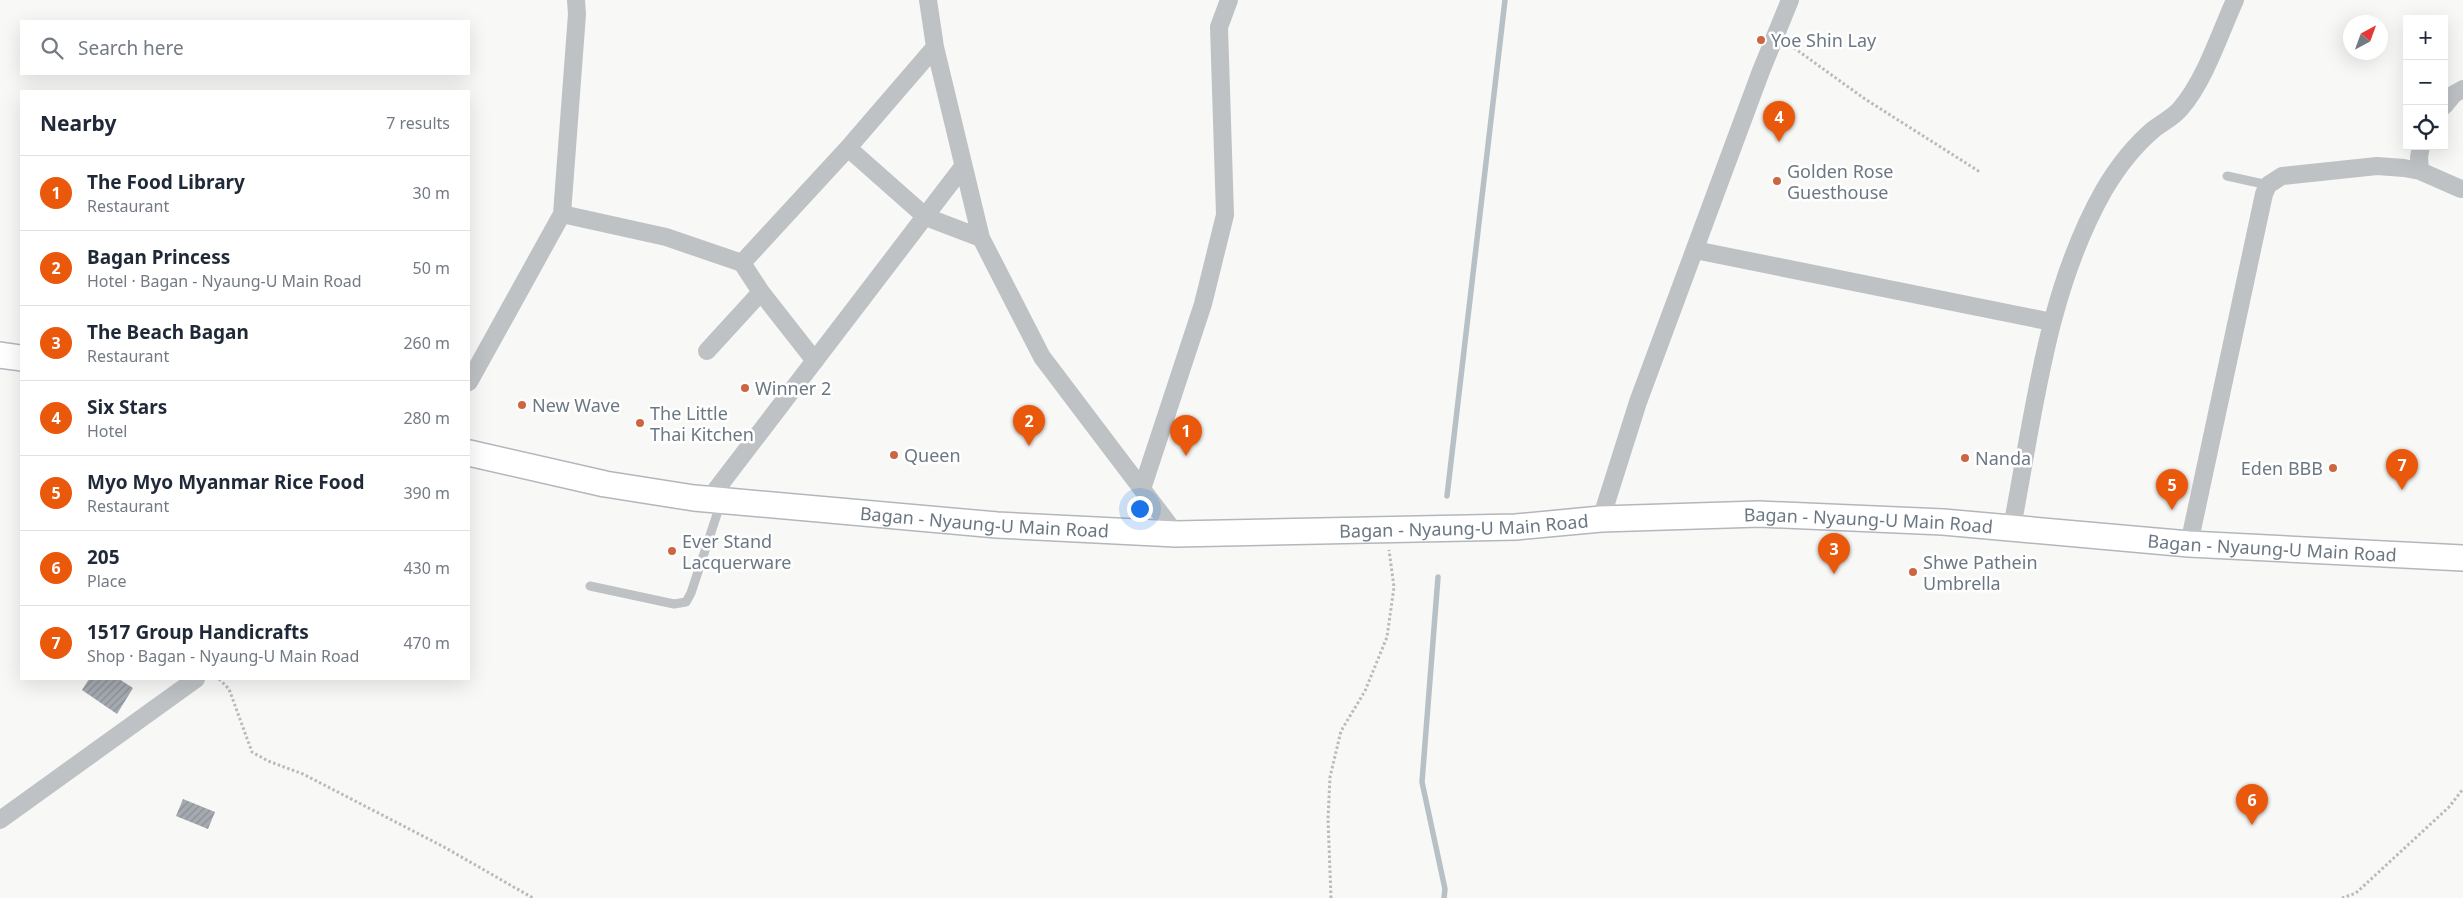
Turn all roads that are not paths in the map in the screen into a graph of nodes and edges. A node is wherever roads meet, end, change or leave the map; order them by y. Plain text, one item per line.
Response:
1 (576, 0) edge
2 (928, 0) edge
3 (1229, 0) edge
4 (1790, 0) edge
5 (2235, 0) edge
6 (936, 47) junction
7 (2463, 89) edge
8 (2445, 105) edge
9 (848, 148) junction
10 (2421, 150) edge
11 (962, 168) junction
12 (2420, 171) junction
13 (2227, 176) dead end
14 (2268, 185) junction
15 (2461, 189) dead end
16 (562, 214) junction
17 (926, 217) junction
18 (981, 238) junction
19 (1694, 250) junction
20 (742, 263) junction
21 (761, 292) junction
22 (2052, 322) junction
23 (707, 351) dead end
24 (0, 355) edge
25 (20, 358) edge
26 (815, 361) junction
27 (470, 380) edge
28 (470, 454) edge
29 (1142, 489) junction
30 (715, 499) junction
31 (1601, 519) junction
32 (2012, 528) junction
33 (1176, 534) junction
34 (2189, 544) junction
35 (2463, 558) edge
36 (590, 586) dead end
37 (195, 680) edge
38 (0, 820) edge

1 - 16 street
2 - 6 street
3 - 29 street
4 - 19 street
5 - 22 street
6 - 9 street
6 - 11 street
7 - 8 street
9 - 17 street
9 - 20 street
10 - 12 street
11 - 17 street
11 - 18 street
12 - 14 street
12 - 15 street
13 - 14 lane
14 - 34 street
16 - 20 street
16 - 27 street
17 - 18 street
17 - 26 street
18 - 29 street
19 - 22 street
19 - 31 street
20 - 21 street
21 - 23 street
21 - 26 street
22 - 32 street
24 - 25 main road
26 - 30 street
28 - 30 main road, Bagan - Nyaung-U Main Road
29 - 33 street
30 - 33 main road, Bagan - Nyaung-U Main Road
30 - 36 lane
31 - 32 main road, Bagan - Nyaung-U Main Road
31 - 33 main road, Bagan - Nyaung-U Main Road
32 - 34 main road, Bagan - Nyaung-U Main Road
34 - 35 main road, Bagan - Nyaung-U Main Road
37 - 38 street

